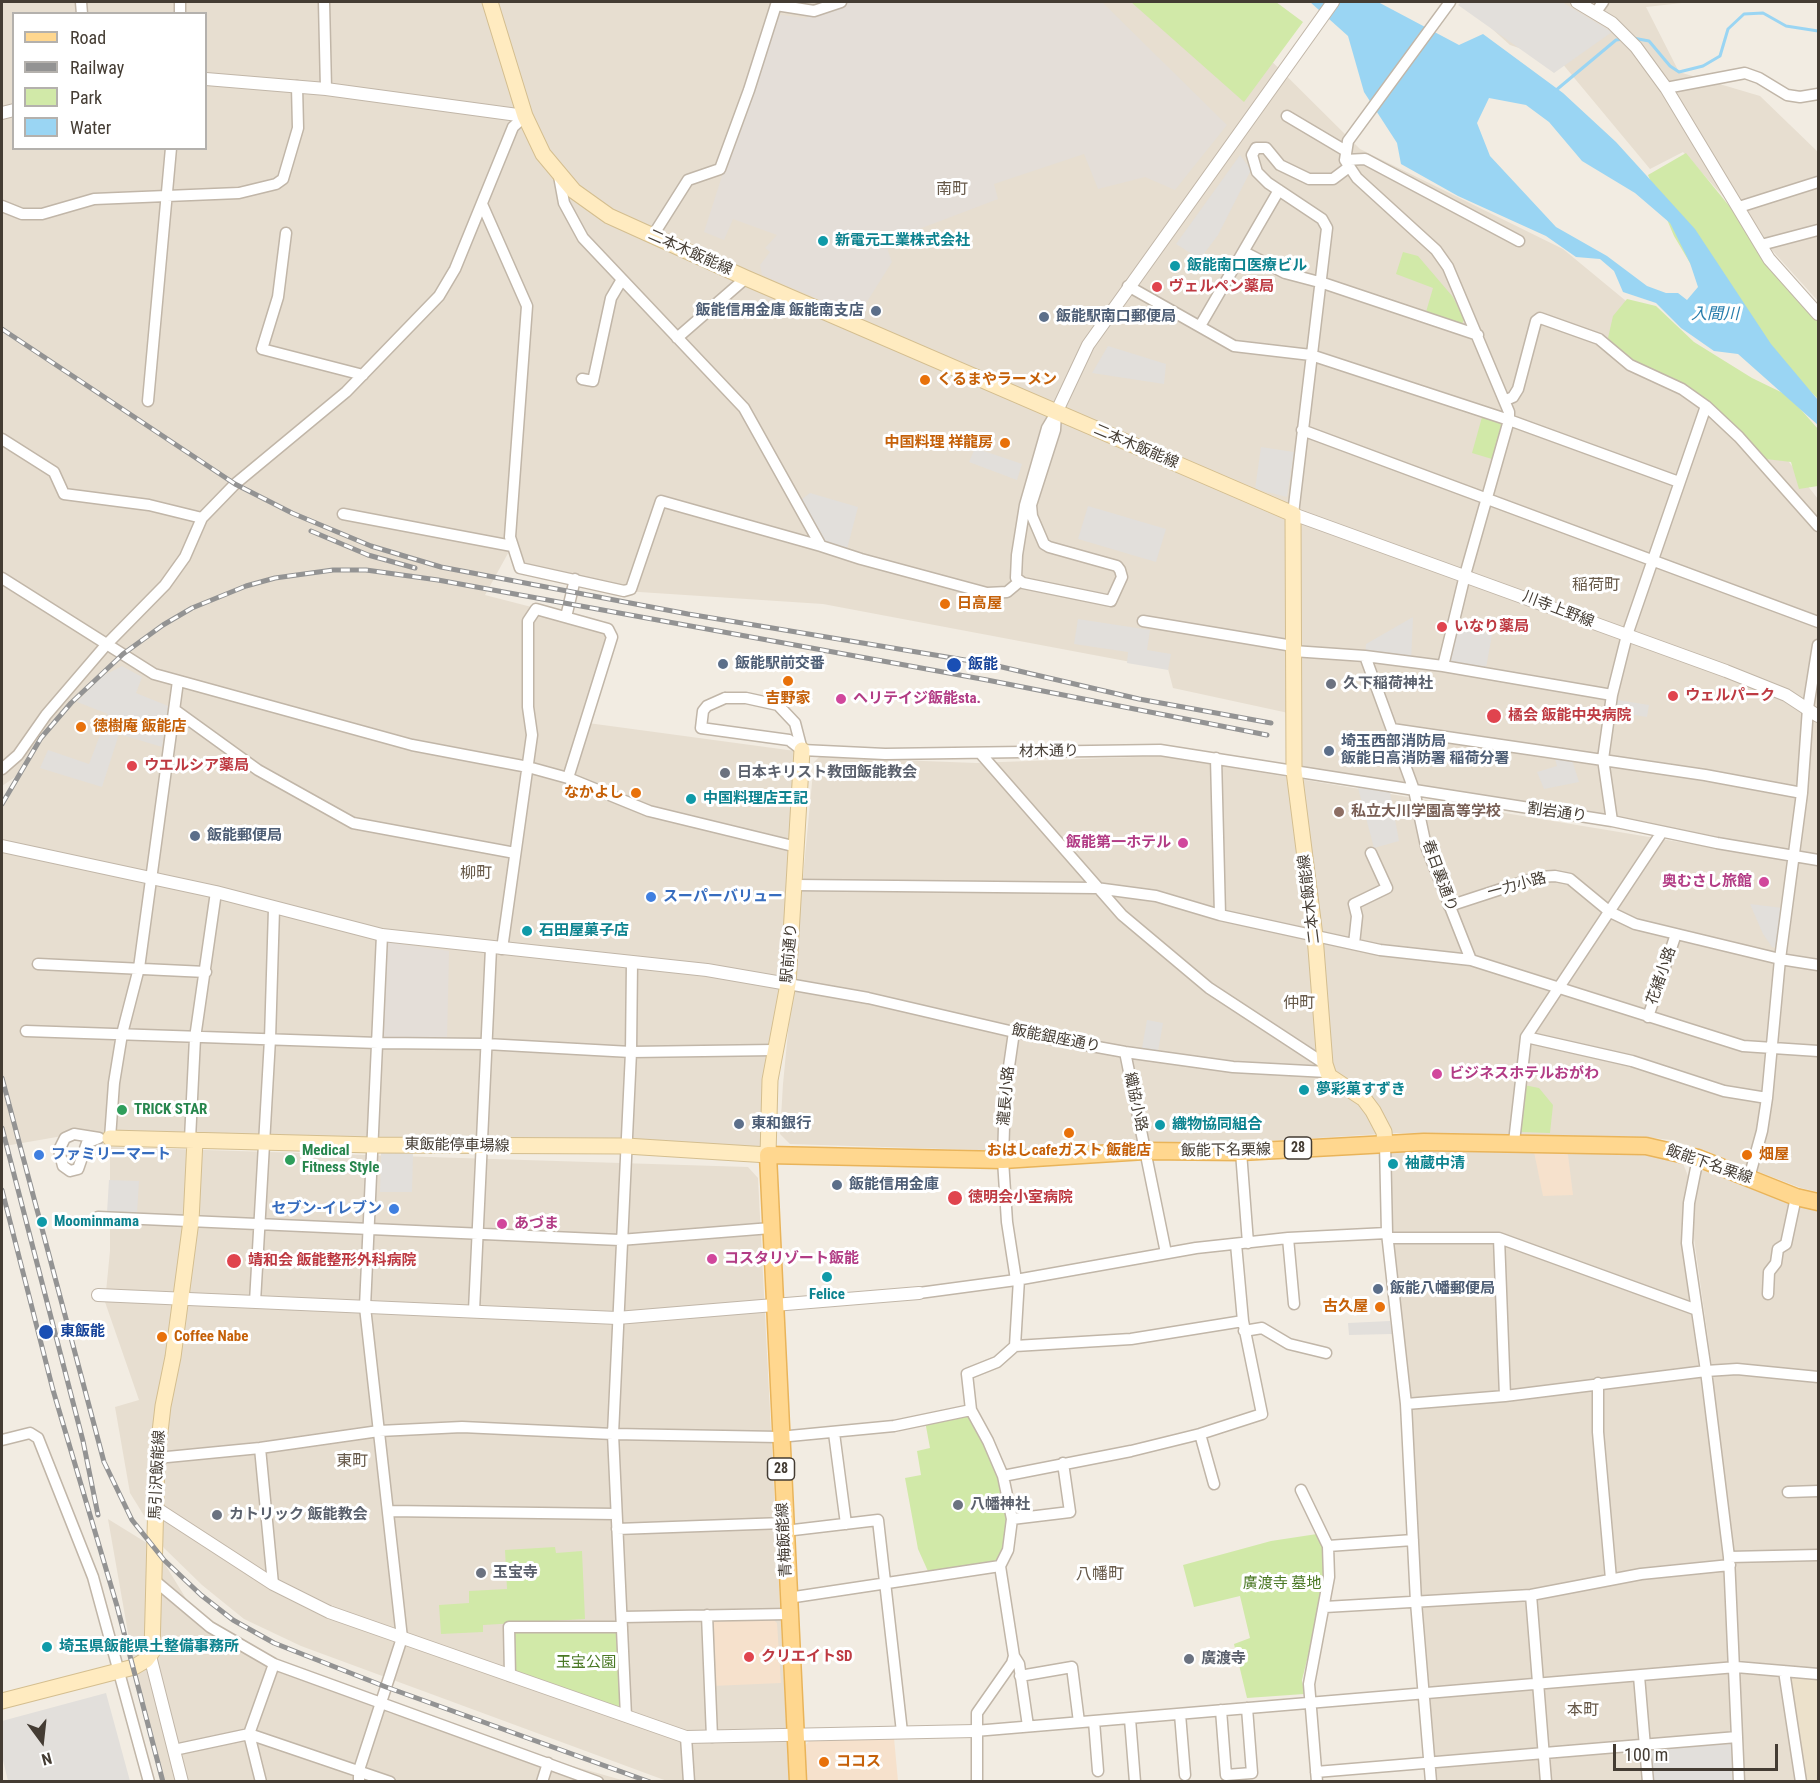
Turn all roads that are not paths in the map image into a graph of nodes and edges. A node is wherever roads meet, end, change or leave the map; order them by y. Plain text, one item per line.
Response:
1 (324, 2) edge
2 (490, 2) edge
3 (841, 2) edge
4 (1333, 2) edge
5 (1450, 2) edge
6 (1577, 2) edge
7 (1600, 7) edge
8 (207, 79) edge
9 (297, 86) junction
10 (1666, 88) junction
11 (326, 89) junction
12 (1818, 94) edge
13 (525, 116) junction
14 (1287, 117) dead end
15 (171, 150) edge
16 (1347, 155) junction
17 (559, 176) junction
18 (1818, 182) edge
19 (1797, 189) junction
20 (1279, 190) junction
21 (166, 198) junction
22 (1801, 200) dead end
23 (482, 204) junction
24 (2, 206) edge
25 (1739, 207) junction
26 (1818, 230) edge
27 (286, 233) dead end
28 (652, 237) junction
29 (1519, 241) dead end
30 (1761, 245) junction
31 (1244, 252) junction
32 (746, 278) junction
33 (621, 281) junction
34 (1323, 283) junction
35 (1128, 286) junction
36 (1818, 314) edge
37 (1200, 326) junction
38 (1478, 335) junction
39 (677, 338) junction
40 (1311, 355) junction
41 (363, 375) junction
42 (582, 379) dead end
43 (1506, 400) junction
44 (148, 401) dead end
45 (1706, 406) junction
46 (1056, 413) junction
47 (1509, 420) junction
48 (1302, 430) junction
49 (2, 439) edge
50 (1679, 482) junction
51 (1488, 498) junction
52 (344, 514) dead end
53 (1293, 514) junction
54 (202, 518) junction
55 (1818, 526) edge
56 (513, 546) junction
57 (821, 546) junction
58 (1654, 560) junction
59 (1465, 575) junction
60 (2, 578) edge
61 (575, 579) junction
62 (1019, 582) junction
63 (566, 617) junction
64 (1143, 621) dead end
65 (1818, 622) edge
66 (1627, 635) junction
67 (106, 645) junction
68 (1818, 645) edge
69 (1293, 648) junction
70 (1365, 656) junction
71 (1443, 666) junction
72 (178, 681) junction
73 (1612, 695) junction
74 (175, 710) junction
75 (1813, 712) edge
76 (1392, 729) junction
77 (802, 750) junction
78 (981, 754) junction
79 (1216, 758) junction
80 (1603, 759) junction
81 (528, 767) junction
82 (2, 769) edge
83 (1294, 771) junction
84 (568, 778) junction
85 (1414, 790) junction
86 (1802, 793) junction
87 (1612, 821) junction
88 (1662, 832) junction
89 (2, 846) edge
90 (797, 847) junction
91 (515, 853) junction
92 (1371, 853) dead end
93 (1794, 857) junction
94 (1818, 860) edge
95 (152, 878) junction
96 (795, 885) junction
97 (1096, 888) junction
98 (216, 892) junction
99 (1449, 906) junction
100 (274, 909) junction
101 (1610, 912) junction
102 (1220, 915) junction
103 (1676, 934) junction
104 (382, 935) junction
105 (1315, 936) junction
106 (1354, 944) junction
107 (496, 949) junction
108 (1780, 959) junction
109 (1471, 960) junction
110 (632, 962) junction
111 (38, 964) dead end
112 (1818, 965) edge
113 (139, 968) junction
114 (206, 972) junction
115 (788, 984) junction
116 (1558, 987) junction
117 (1648, 1017) junction
118 (26, 1031) dead end
119 (1014, 1032) junction
120 (122, 1034) junction
121 (1526, 1037) junction
122 (195, 1038) junction
123 (270, 1040) junction
124 (378, 1043) junction
125 (486, 1044) junction
126 (1773, 1049) junction
127 (775, 1050) junction
128 (1818, 1051) edge
129 (631, 1052) junction
130 (1125, 1052) junction
131 (1326, 1068) junction
132 (1767, 1098) junction
133 (105, 1138) joint
134 (192, 1139) junction
135 (264, 1141) junction
136 (1514, 1142) junction
137 (1385, 1143) junction
138 (373, 1145) junction
139 (626, 1146) junction
140 (482, 1147) junction
141 (1145, 1151) junction
142 (1240, 1152) junction
143 (768, 1155) junction
144 (1698, 1158) junction
145 (1003, 1160) junction
146 (1749, 1178) junction
147 (1796, 1197) junction
148 (1818, 1202) edge
149 (98, 1217) dead end
150 (191, 1221) junction
151 (259, 1223) junction
152 (369, 1227) junction
153 (771, 1228) junction
154 (478, 1232) junction
155 (1387, 1235) junction
156 (1288, 1238) junction
157 (1499, 1238) junction
158 (620, 1240) junction
159 (1242, 1243) junction
160 (1166, 1253) junction
161 (1018, 1280) junction
162 (919, 1293) joint
163 (1768, 1294) dead end
164 (98, 1295) dead end
165 (181, 1298) junction
166 (255, 1302) junction
167 (1294, 1304) dead end
168 (775, 1305) junction
169 (365, 1306) junction
170 (1697, 1310) junction
171 (474, 1311) junction
172 (617, 1318) junction
173 (1244, 1326) junction
174 (1015, 1346) junction
175 (1326, 1353) dead end
176 (1706, 1371) junction
177 (1818, 1377) edge
178 (1598, 1383) junction
179 (1505, 1396) junction
180 (1406, 1404) junction
181 (971, 1410) junction
182 (379, 1431) junction
183 (834, 1433) junction
184 (613, 1434) junction
185 (1200, 1434) junction
186 (779, 1437) junction
187 (2, 1440) edge
188 (260, 1448) junction
189 (157, 1458) junction
190 (1063, 1463) junction
191 (1003, 1476) junction
192 (1214, 1484) dead end
193 (1301, 1490) dead end
194 (1818, 1491) edge
195 (1788, 1492) dead end
196 (156, 1508) junction
197 (388, 1511) junction
198 (616, 1514) junction
199 (1012, 1519) junction
200 (846, 1524) junction
201 (785, 1527) junction
202 (617, 1529) junction
203 (1413, 1540) junction
204 (1328, 1546) junction
205 (1818, 1555) edge
206 (1730, 1561) junction
207 (1000, 1566) junction
208 (1611, 1579) junction
209 (154, 1580) junction
210 (273, 1584) junction
211 (886, 1584) junction
212 (1531, 1595) junction
213 (1416, 1602) junction
214 (788, 1606) junction
215 (1325, 1607) junction
216 (706, 1615) junction
217 (622, 1622) junction
218 (402, 1638) junction
219 (150, 1656) junction
220 (1014, 1656) junction
221 (274, 1664) junction
222 (1736, 1667) junction
223 (119, 1671) junction
224 (1784, 1671) junction
225 (1818, 1674) edge
226 (510, 1676) junction
227 (1020, 1676) junction
228 (1639, 1676) junction
229 (1538, 1684) junction
230 (1423, 1692) junction
231 (2, 1701) edge
232 (1311, 1702) junction
233 (380, 1705) junction
234 (1246, 1708) junction
235 (1221, 1710) junction
236 (1180, 1714) junction
237 (626, 1716) junction
238 (1130, 1719) junction
239 (1094, 1721) junction
240 (1079, 1722) junction
241 (1028, 1726) junction
242 (975, 1731) junction
243 (902, 1732) junction
244 (249, 1734) junction
245 (796, 1735) junction
246 (686, 1737) junction
247 (712, 1737) junction
248 (1737, 1737) junction
249 (1645, 1745) junction
250 (174, 1750) junction
251 (1544, 1754) junction
252 (548, 1763) junction
253 (1429, 1763) junction
254 (1098, 1771) dead end
255 (1185, 1775) dead end
256 (359, 1776) edge
257 (1317, 1777) edge
258 (149, 1782) edge
259 (182, 1782) edge
260 (261, 1782) edge
261 (390, 1782) edge
262 (542, 1782) edge
263 (598, 1782) edge
264 (689, 1782) edge
265 (798, 1782) edge
266 (977, 1782) edge
267 (1135, 1782) edge
268 (1431, 1782) edge
269 (1546, 1782) edge
270 (1648, 1782) edge
271 (1740, 1782) edge
272 (1801, 1782) edge

1 - 11 street
2 - 13 main road, 二本木飯能線
3 - 28 street
4 - 35 street
5 - 16 street
6 - 7 street
7 - 10 street
8 - 9 street
9 - 11 street
9 - 21 street
10 - 12 street
10 - 25 street
11 - 13 street
13 - 17 main road, 二本木飯能線
13 - 23 street
14 - 16 street
15 - 21 street
16 - 20 street
16 - 29 street
16 - 38 street
17 - 28 main road, 二本木飯能線
17 - 33 street
18 - 19 street
19 - 22 street
19 - 25 street
20 - 31 street
20 - 34 street
21 - 24 street
21 - 44 street
23 - 41 street
23 - 56 street
25 - 30 street
26 - 30 street
27 - 41 street
28 - 32 main road, 二本木飯能線
30 - 36 street
31 - 34 street
31 - 37 street
32 - 39 street
32 - 46 main road, 二本木飯能線
33 - 39 street
33 - 42 street
34 - 38 street
34 - 40 street
35 - 37 street
35 - 46 street
37 - 40 street
38 - 43 street
39 - 57 street
40 - 47 street
40 - 48 street
41 - 54 street
43 - 45 street
43 - 47 street
45 - 50 street
45 - 55 street
46 - 53 main road, 二本木飯能線
46 - 62 street
46 - 62 street
47 - 50 street
47 - 51 street
48 - 51 street
48 - 53 street
49 - 54 street
50 - 58 street
51 - 58 street
51 - 59 street
52 - 56 street
53 - 59 street, 川寺上野線
53 - 69 main road, 二本木飯能線
54 - 67 street
56 - 61 street
57 - 61 street
57 - 62 street
58 - 65 street
58 - 66 street
59 - 66 street, 川寺上野線
59 - 71 street
60 - 67 street
61 - 63 street
63 - 81 street
63 - 84 street
64 - 69 street
66 - 73 street
66 - 75 street, 川寺上野線
67 - 72 street
67 - 82 street
68 - 75 street
69 - 70 street
69 - 83 main road, 二本木飯能線
70 - 71 street
70 - 76 street, 春日裏通り
71 - 73 street
72 - 74 street
72 - 81 street
73 - 80 street
74 - 91 street
74 - 95 street
75 - 86 street
76 - 80 street
76 - 85 street, 春日裏通り
77 - 77 street
77 - 78 street, 材木通り
77 - 90 main road, 駅前通り
78 - 79 street, 材木通り
78 - 97 street
79 - 83 street, 材木通り
79 - 102 street
80 - 86 street
80 - 87 street
81 - 84 street
81 - 91 street
83 - 85 street, 割岩通り
83 - 105 main road, 二本木飯能線
84 - 90 street
85 - 87 street, 割岩通り
85 - 99 street, 春日裏通り
86 - 93 street
87 - 88 street, 割岩通り
88 - 93 street, 割岩通り
88 - 101 street
89 - 95 street
90 - 96 main road, 駅前通り
91 - 107 street
92 - 106 street
93 - 94 street, 割岩通り
93 - 108 street
95 - 98 street
95 - 113 street
96 - 97 street
96 - 115 main road, 駅前通り
97 - 102 street
97 - 131 street
98 - 100 street
98 - 114 street
99 - 101 street, 一力小路
99 - 109 street, 春日裏通り
100 - 104 street
100 - 123 street
101 - 103 street, 一力小路
101 - 116 street
102 - 105 street
103 - 108 street, 一力小路
103 - 117 street, 花緒小路
104 - 107 street
104 - 124 street
105 - 106 street
105 - 131 main road, 二本木飯能線
106 - 109 street
107 - 110 street
107 - 125 street
108 - 112 street, 一力小路
108 - 126 street
109 - 116 street
110 - 115 street
110 - 129 street
111 - 113 street
113 - 114 street
113 - 120 street
114 - 122 street
115 - 119 street, 飯能銀座通り
115 - 127 main road, 駅前通り
116 - 117 street
116 - 121 street
117 - 126 street
118 - 120 street
119 - 130 street, 飯能銀座通り
119 - 145 street, 瀧長小路
120 - 122 street
120 - 133 street
121 - 132 street
121 - 136 street
122 - 123 street
122 - 134 street
123 - 124 street
123 - 135 street
124 - 125 street
124 - 138 street
125 - 129 street
125 - 140 street
126 - 128 street
126 - 132 street
127 - 129 street
127 - 143 main road, 駅前通り
129 - 139 street
130 - 131 street, 飯能銀座通り
130 - 141 street, 織協小路
131 - 137 main road
132 - 146 street
133 - 134 main road, 東飯能停車場線
134 - 135 main road, 東飯能停車場線
134 - 150 main road, 馬引沢飯能線
135 - 138 main road, 東飯能停車場線
135 - 151 street
136 - 137 main road, 飯能下名栗線 / 28
136 - 144 main road, 飯能下名栗線 / 28
137 - 142 main road, 飯能下名栗線 / 28
137 - 155 street
138 - 140 main road, 東飯能停車場線
138 - 152 street
139 - 140 main road, 東飯能停車場線
139 - 143 main road, 東飯能停車場線
139 - 158 street
140 - 154 street
141 - 142 main road, 飯能下名栗線 / 28
141 - 145 main road, 飯能下名栗線 / 28
141 - 160 street, 織協小路
142 - 159 street
143 - 145 main road, 飯能下名栗線 / 28
143 - 153 main road, 青梅飯能線 / 28
144 - 146 main road, 飯能下名栗線 / 28
144 - 170 street
145 - 161 street, 瀧長小路
146 - 147 main road, 飯能下名栗線 / 28
147 - 148 main road, 飯能下名栗線 / 28
147 - 163 street
149 - 150 street
150 - 151 street
150 - 165 main road, 馬引沢飯能線
151 - 152 street
151 - 166 street
152 - 154 street
152 - 169 street
153 - 158 street
153 - 168 main road, 青梅飯能線 / 28
154 - 158 street
154 - 171 street
155 - 156 street
155 - 157 street
155 - 180 street
156 - 159 street
156 - 167 street
157 - 170 street
157 - 179 street
158 - 172 street
159 - 160 street
159 - 173 street
160 - 161 street
161 - 162 street
161 - 174 street, 瀧長小路
162 - 168 street
164 - 165 street
165 - 166 street
165 - 189 main road, 馬引沢飯能線
166 - 169 street
168 - 172 street
168 - 186 main road, 青梅飯能線 / 28
169 - 171 street
169 - 182 street
170 - 176 street
171 - 172 street
172 - 184 street
173 - 174 street
173 - 175 street
173 - 185 street
174 - 181 street
176 - 177 street
176 - 178 street
176 - 206 street
178 - 179 street
178 - 208 street
179 - 180 street
180 - 203 street
181 - 183 street
181 - 191 street
182 - 184 street
182 - 188 street
182 - 197 street
183 - 186 street
183 - 200 street
184 - 186 street
184 - 198 street
185 - 190 street
185 - 192 street
186 - 201 main road, 青梅飯能線 / 28
187 - 223 street
188 - 189 street
188 - 210 street
189 - 196 main road, 馬引沢飯能線
190 - 191 street
190 - 199 street
191 - 199 street
193 - 204 street
194 - 195 street
196 - 209 main road, 馬引沢飯能線
196 - 210 street
197 - 198 street
197 - 218 street
198 - 202 street
199 - 207 street
200 - 201 street
200 - 211 street
201 - 202 street
201 - 214 main road, 青梅飯能線 / 28
202 - 217 street
203 - 204 street
203 - 213 street
204 - 215 street
205 - 206 street
206 - 208 street
206 - 222 street
207 - 211 street
207 - 220 street
208 - 212 street
209 - 219 main road, 馬引沢飯能線
209 - 221 street
210 - 218 street
211 - 214 street
211 - 243 street
212 - 213 street
212 - 229 street
213 - 215 street
213 - 230 street
214 - 216 street
214 - 245 main road, 青梅飯能線 / 28
215 - 232 street
216 - 217 street
216 - 247 street
217 - 226 street
217 - 237 street
218 - 226 street
218 - 233 street
219 - 223 main road
219 - 250 street
220 - 227 street
220 - 242 street
221 - 233 street
221 - 244 street
222 - 224 street
222 - 228 street
222 - 248 street
223 - 231 main road
223 - 258 street
224 - 225 street
224 - 272 street
226 - 237 street
227 - 240 street
227 - 241 street
228 - 229 street
228 - 249 street
229 - 230 street
229 - 251 street
230 - 232 street
230 - 253 street
232 - 234 street
232 - 257 street
233 - 252 street
233 - 256 street
234 - 235 street
234 - 235 street
235 - 236 street
236 - 238 street
236 - 255 street
237 - 246 street
238 - 239 street
238 - 267 street
239 - 240 street
239 - 254 street
240 - 241 street
241 - 242 street
242 - 243 street
242 - 266 street
243 - 245 street
244 - 250 street
244 - 256 street
244 - 260 street
245 - 247 street
245 - 265 main road, 青梅飯能線 / 28
246 - 247 street
246 - 264 street
248 - 249 street
248 - 271 street
249 - 251 street
249 - 270 street
250 - 259 street
251 - 253 street
251 - 269 street
252 - 262 street
252 - 263 street
253 - 257 street
253 - 268 street
256 - 261 street

